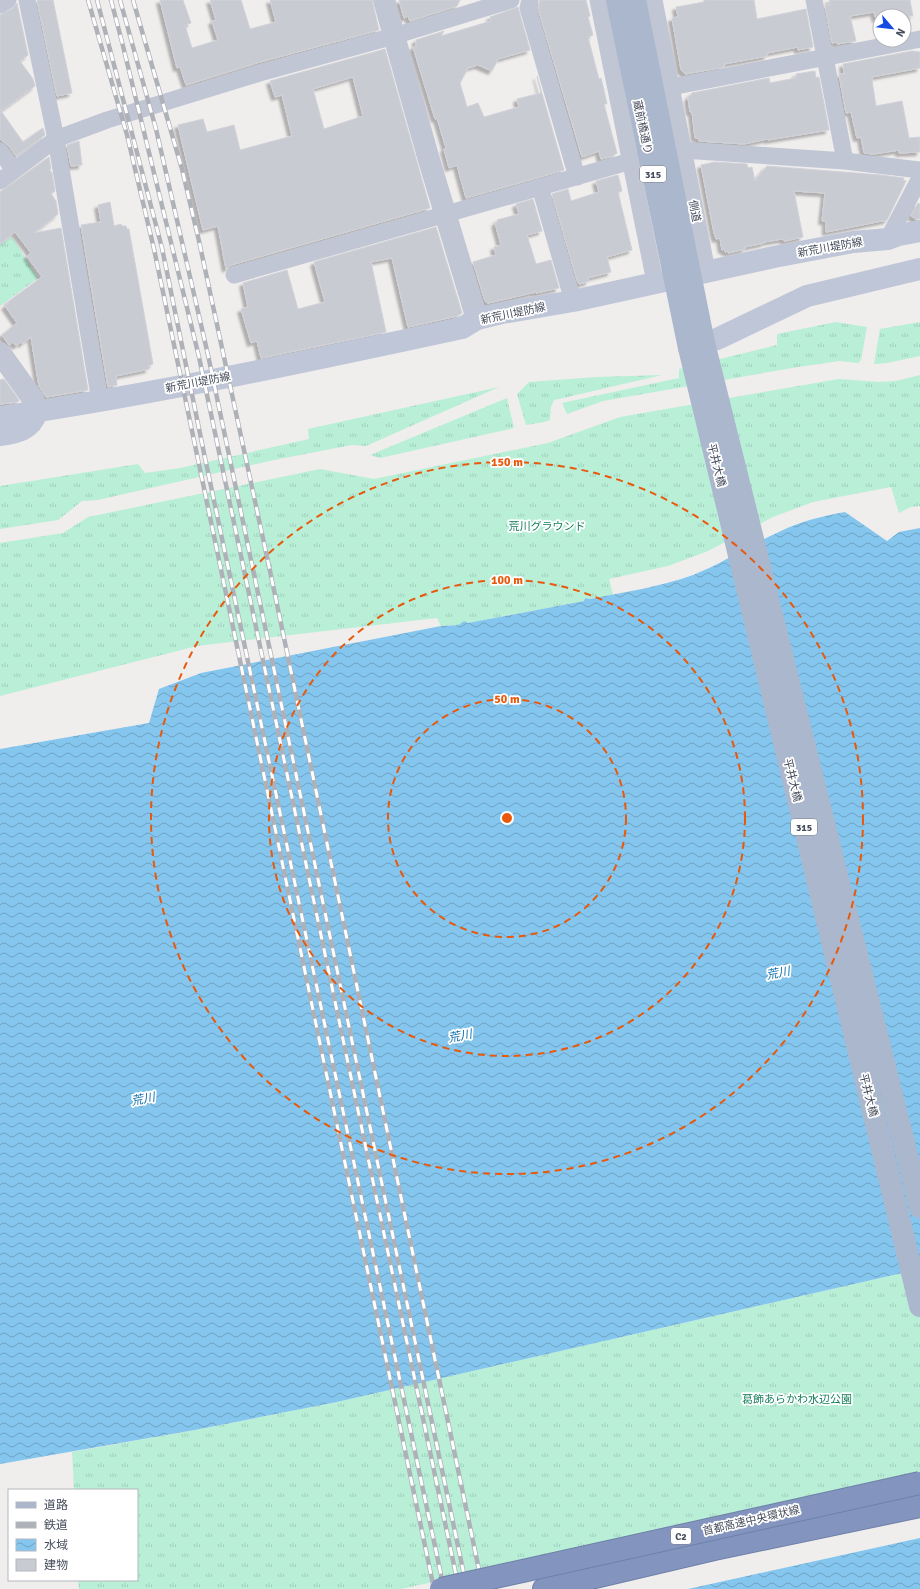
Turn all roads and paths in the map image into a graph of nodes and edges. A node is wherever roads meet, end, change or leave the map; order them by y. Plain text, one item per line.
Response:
1 (8, 0) edge
2 (27, 0) edge
3 (384, 0) edge
4 (511, 0) edge
5 (530, 0) edge
6 (598, 0) edge
7 (617, 0) edge
8 (635, 0) edge
9 (654, 0) edge
10 (814, 0) edge
11 (0, 5) edge
12 (470, 6) edge
13 (394, 36) junction
14 (920, 39) edge
15 (825, 57) junction
16 (671, 87) junction
17 (56, 139) junction
18 (683, 150) junction
19 (0, 151) edge
20 (631, 161) junction
21 (845, 161) junction
22 (14, 170) junction
23 (920, 170) edge
24 (577, 177) junction
25 (920, 178) edge
26 (0, 181) edge
27 (540, 187) junction
28 (446, 214) junction
29 (920, 231) edge
30 (888, 239) junction
31 (920, 269) edge
32 (708, 271) junction
33 (234, 275) dead end
34 (655, 282) junction
35 (573, 301) junction
36 (477, 319) junction
37 (696, 345) junction
38 (0, 353) edge
39 (100, 401) junction
40 (37, 412) junction
41 (0, 418) edge
42 (0, 435) edge
43 (920, 1207) edge
44 (920, 1306) edge
45 (920, 1483) edge
46 (920, 1506) edge
47 (441, 1589) edge
48 (544, 1589) edge

1 - 11 street
2 - 17 street
3 - 13 street
4 - 12 street
5 - 24 street
6 - 20 street
7 - 37 main road, 蔵前橋通り / 315, bridge
8 - 37 main road, 蔵前橋通り / 315, bridge
9 - 16 street, 側道
10 - 15 street
12 - 13 street
13 - 17 street
13 - 28 street
14 - 15 street
15 - 16 street
15 - 21 street
16 - 18 street, 側道
17 - 22 street
17 - 39 street
18 - 20 street
18 - 21 street
18 - 32 street, 側道
19 - 22 street
20 - 24 street
20 - 34 street
21 - 23 street
22 - 26 street
24 - 27 street
25 - 30 street
27 - 28 street
27 - 35 street
28 - 33 street
28 - 36 street
29 - 30 main road, 新荒川堤防線
30 - 32 main road, 新荒川堤防線
31 - 37 main road
32 - 34 main road, 新荒川堤防線
34 - 35 main road, 新荒川堤防線
35 - 36 main road, 新荒川堤防線
36 - 39 main road, 新荒川堤防線
37 - 43 main road, 平井大橋 / 315
37 - 44 main road, 平井大橋 / 315
38 - 40 street
39 - 40 main road, 新荒川堤防線
40 - 41 main road, 新荒川堤防線
40 - 42 main road
45 - 47 highway, 首都高速中央環状線 / C2, bridge
46 - 48 highway, 首都高速中央環状線 / C2

